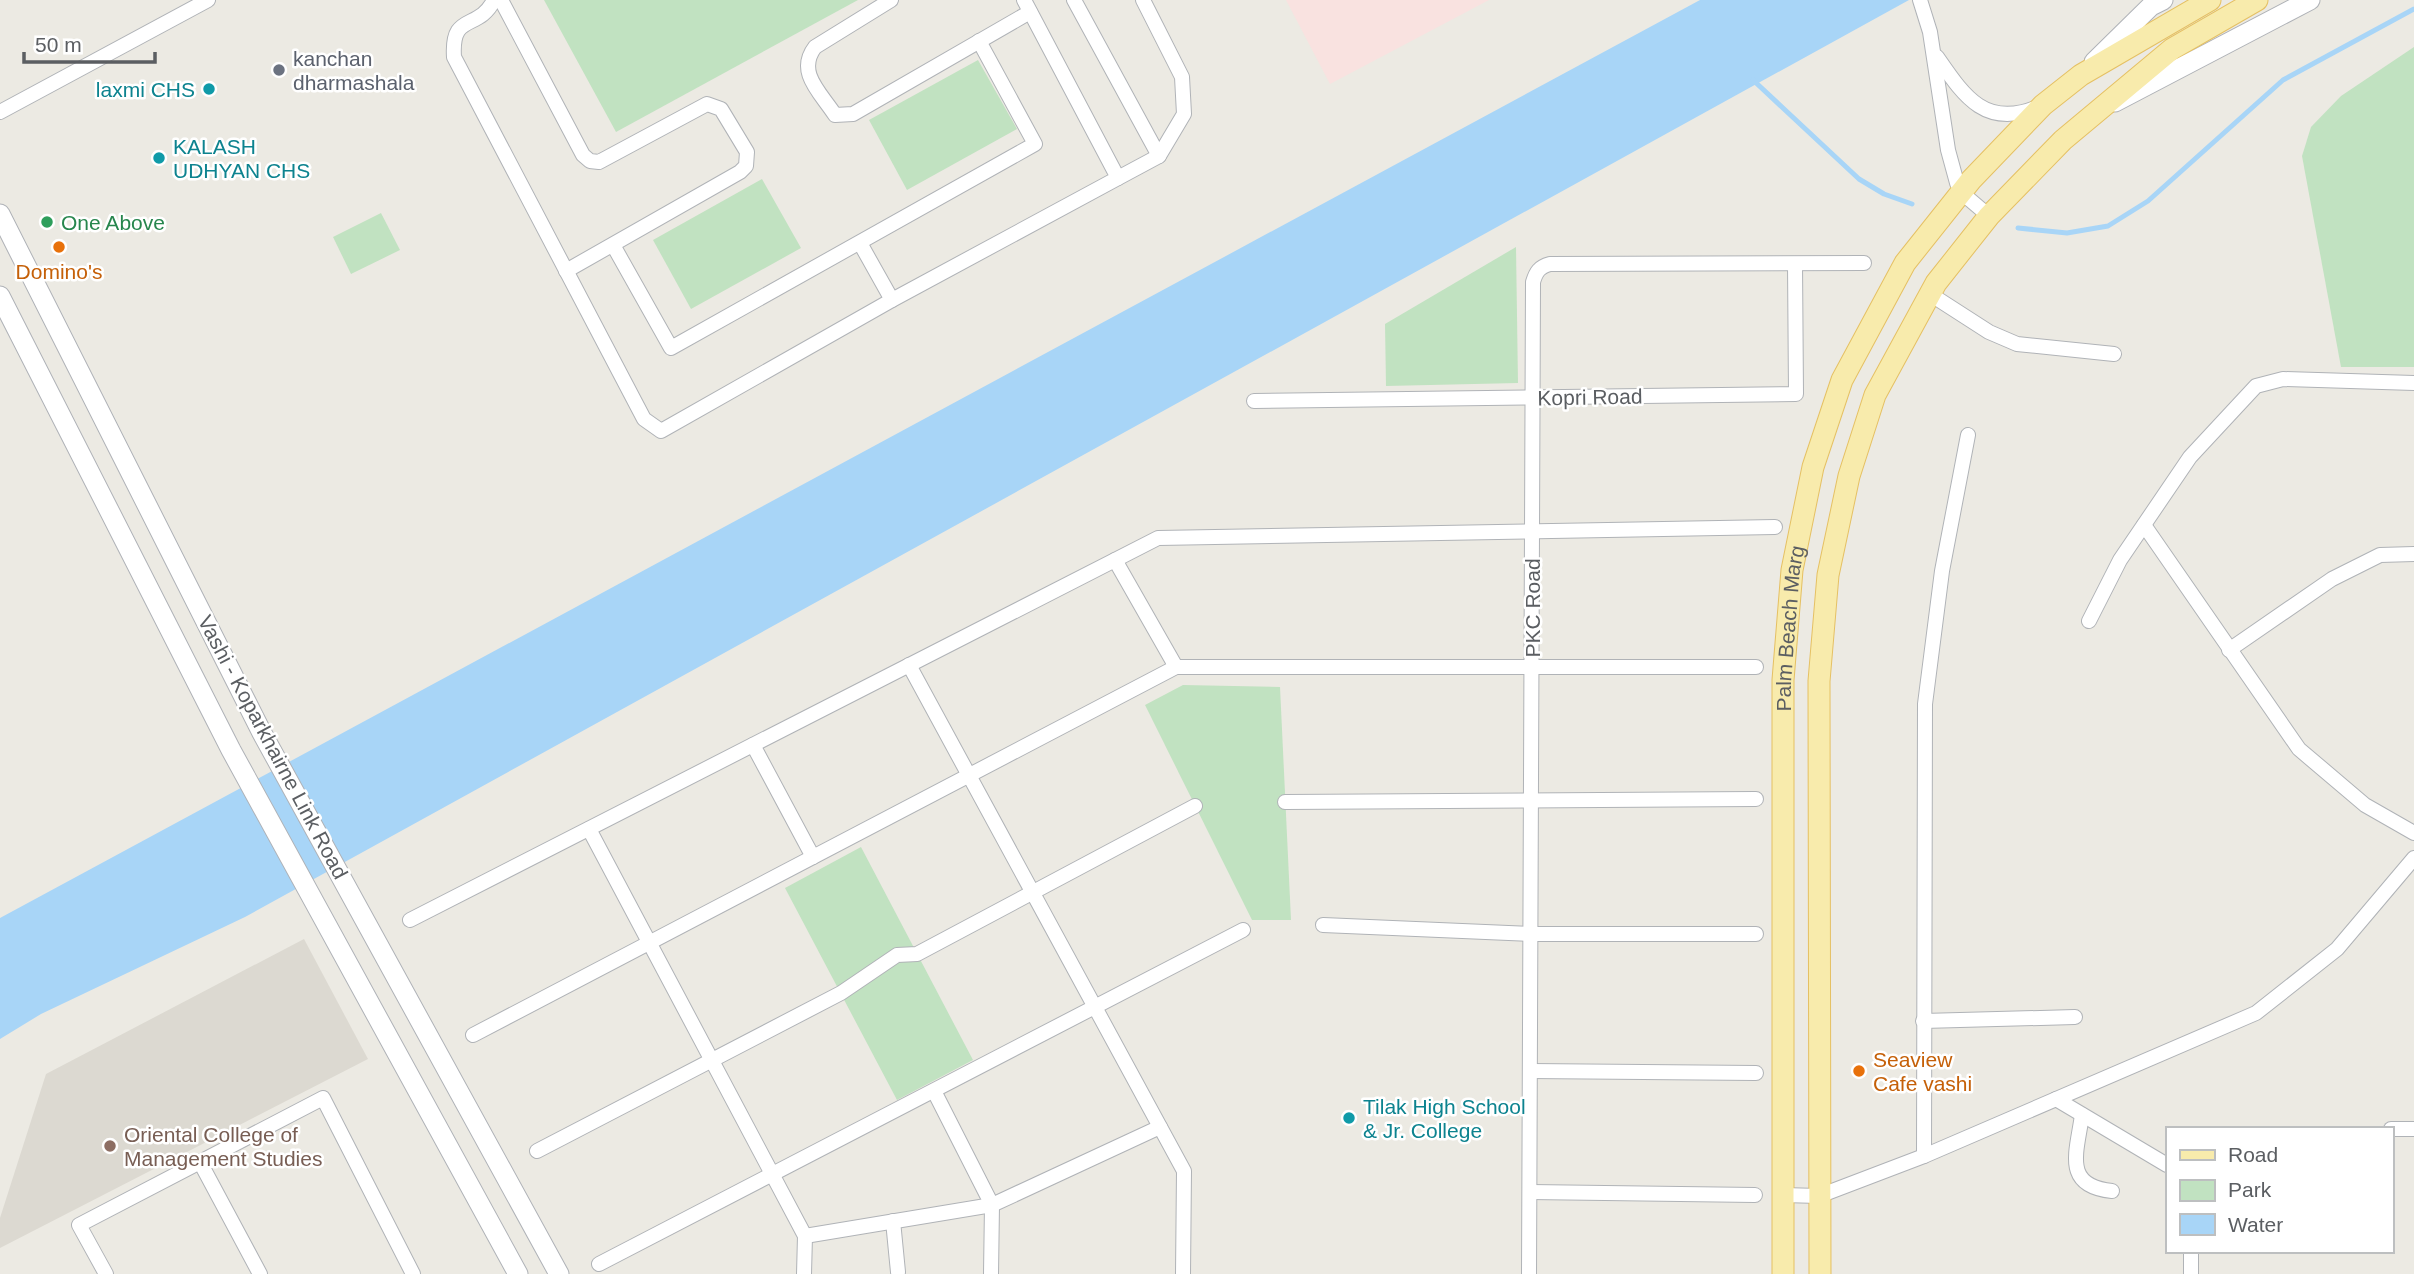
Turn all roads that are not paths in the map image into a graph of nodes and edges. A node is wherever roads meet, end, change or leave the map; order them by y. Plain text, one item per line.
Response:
1 (208, 0) edge
2 (494, 0) edge
3 (501, 0) edge
4 (891, 0) edge
5 (1074, 0) edge
6 (1143, 0) edge
7 (2163, 0) edge
8 (2210, 0) edge
9 (2257, 0) edge
10 (2309, 0) edge
11 (1922, 5) edge
12 (1027, 6) edge
13 (979, 41) junction
14 (1934, 53) junction
15 (2081, 75) junction
16 (2043, 105) junction
17 (2102, 108) junction
18 (0, 112) edge
19 (1159, 156) junction
20 (1118, 178) junction
21 (1962, 193) junction
22 (0, 214) edge
23 (1989, 216) junction
24 (860, 243) junction
25 (613, 245) junction
26 (1864, 263) dead end
27 (1795, 264) junction
28 (566, 271) junction
29 (1930, 294) junction
30 (0, 296) edge
31 (891, 300) junction
32 (2114, 354) dead end
33 (2414, 383) edge
34 (1533, 397) junction
35 (1254, 401) dead end
36 (1968, 435) dead end
37 (2144, 525) junction
38 (1775, 527) dead end
39 (1532, 531) junction
40 (2414, 554) edge
41 (1115, 560) junction
42 (2089, 621) dead end
43 (2229, 650) junction
44 (909, 665) junction
45 (1176, 667) junction
46 (1532, 667) junction
47 (1756, 667) dead end
48 (753, 745) junction
49 (969, 775) junction
50 (1756, 799) dead end
51 (1531, 800) junction
52 (1285, 802) dead end
53 (1195, 806) dead end
54 (589, 829) junction
55 (2414, 833) edge
56 (813, 857) junction
57 (2414, 858) edge
58 (1033, 892) junction
59 (410, 920) dead end
60 (1323, 925) dead end
61 (1242, 930) dead end
62 (1531, 934) junction
63 (1756, 934) dead end
64 (649, 943) junction
65 (1096, 1008) junction
66 (2075, 1017) dead end
67 (1923, 1021) junction
68 (473, 1035) dead end
69 (712, 1060) junction
70 (1530, 1071) junction
71 (1756, 1073) dead end
72 (934, 1091) junction
73 (2056, 1099) junction
74 (2082, 1115) junction
75 (1160, 1127) junction
76 (2393, 1129) edge
77 (2414, 1129) edge
78 (537, 1151) dead end
79 (1924, 1156) junction
80 (200, 1162) junction
81 (2166, 1164) edge
82 (772, 1175) junction
83 (2112, 1191) dead end
84 (1530, 1192) junction
85 (1755, 1195) dead end
86 (1783, 1195) junction
87 (1819, 1196) junction
88 (992, 1205) junction
89 (893, 1221) junction
90 (805, 1236) junction
91 (2191, 1253) edge
92 (599, 1264) dead end
93 (898, 1272) edge
94 (106, 1274) edge
95 (260, 1274) edge
96 (413, 1274) edge
97 (515, 1274) edge
98 (559, 1274) edge
99 (804, 1274) edge
100 (991, 1274) edge
101 (1183, 1274) edge
102 (1529, 1274) edge
103 (1783, 1274) edge
104 (1821, 1274) edge
105 (2191, 1274) edge

1 - 18 street
2 - 28 street
3 - 25 street
4 - 13 street
5 - 19 street
6 - 19 street
7 - 15 main road
8 - 15 main road, Palm Beach Marg
9 - 17 main road, Palm Beach Marg
10 - 17 main road
11 - 14 street
12 - 13 street
12 - 20 street
13 - 24 street
14 - 16 street
14 - 21 street
15 - 16 main road, Palm Beach Marg
16 - 21 main road, Palm Beach Marg
17 - 23 main road, Palm Beach Marg
19 - 20 street
20 - 31 street
21 - 23 street
21 - 86 main road, Palm Beach Marg
22 - 98 main road, Vashi - Koparkhairne Link Road
23 - 29 main road, Palm Beach Marg
24 - 25 street
24 - 31 street
25 - 28 street
26 - 27 street, PKC Road
27 - 34 street, PKC Road
27 - 34 street, Kopri Road
28 - 31 street
29 - 32 street
29 - 87 main road, Palm Beach Marg
30 - 97 main road, Vashi - Koparkhairne Link Road
33 - 37 street
34 - 35 street, Kopri Road
34 - 39 street, PKC Road
36 - 67 street
37 - 42 street
37 - 43 street
38 - 39 street
39 - 41 street
39 - 46 street, PKC Road
40 - 43 street
41 - 44 street
41 - 45 street
43 - 55 street
44 - 48 street
44 - 49 street
45 - 46 street
45 - 49 street
46 - 47 street
46 - 51 street, PKC Road
48 - 54 street
48 - 56 street
49 - 56 street
49 - 58 street
50 - 51 street
51 - 52 street
51 - 62 street, PKC Road
53 - 58 street
54 - 59 street
54 - 64 street
56 - 64 street
57 - 73 street
58 - 65 street
58 - 69 street
60 - 62 street
61 - 65 street
62 - 63 street
62 - 70 street, PKC Road
64 - 68 street
64 - 69 street
65 - 72 street
65 - 75 street
66 - 67 street
67 - 79 street
69 - 78 street
69 - 82 street
70 - 71 street
70 - 84 street, PKC Road
72 - 82 street
72 - 88 street
73 - 74 street
73 - 79 street
74 - 81 street
74 - 83 street
75 - 88 street
75 - 101 street
76 - 77 street
79 - 87 street
80 - 94 street
80 - 95 street
80 - 96 street
82 - 90 street
82 - 92 street
84 - 85 street
84 - 102 street, PKC Road
86 - 87 street
86 - 103 main road, Palm Beach Marg
87 - 104 main road, Palm Beach Marg
88 - 89 street
88 - 100 street
89 - 90 street
89 - 93 street
90 - 99 street
91 - 105 street

